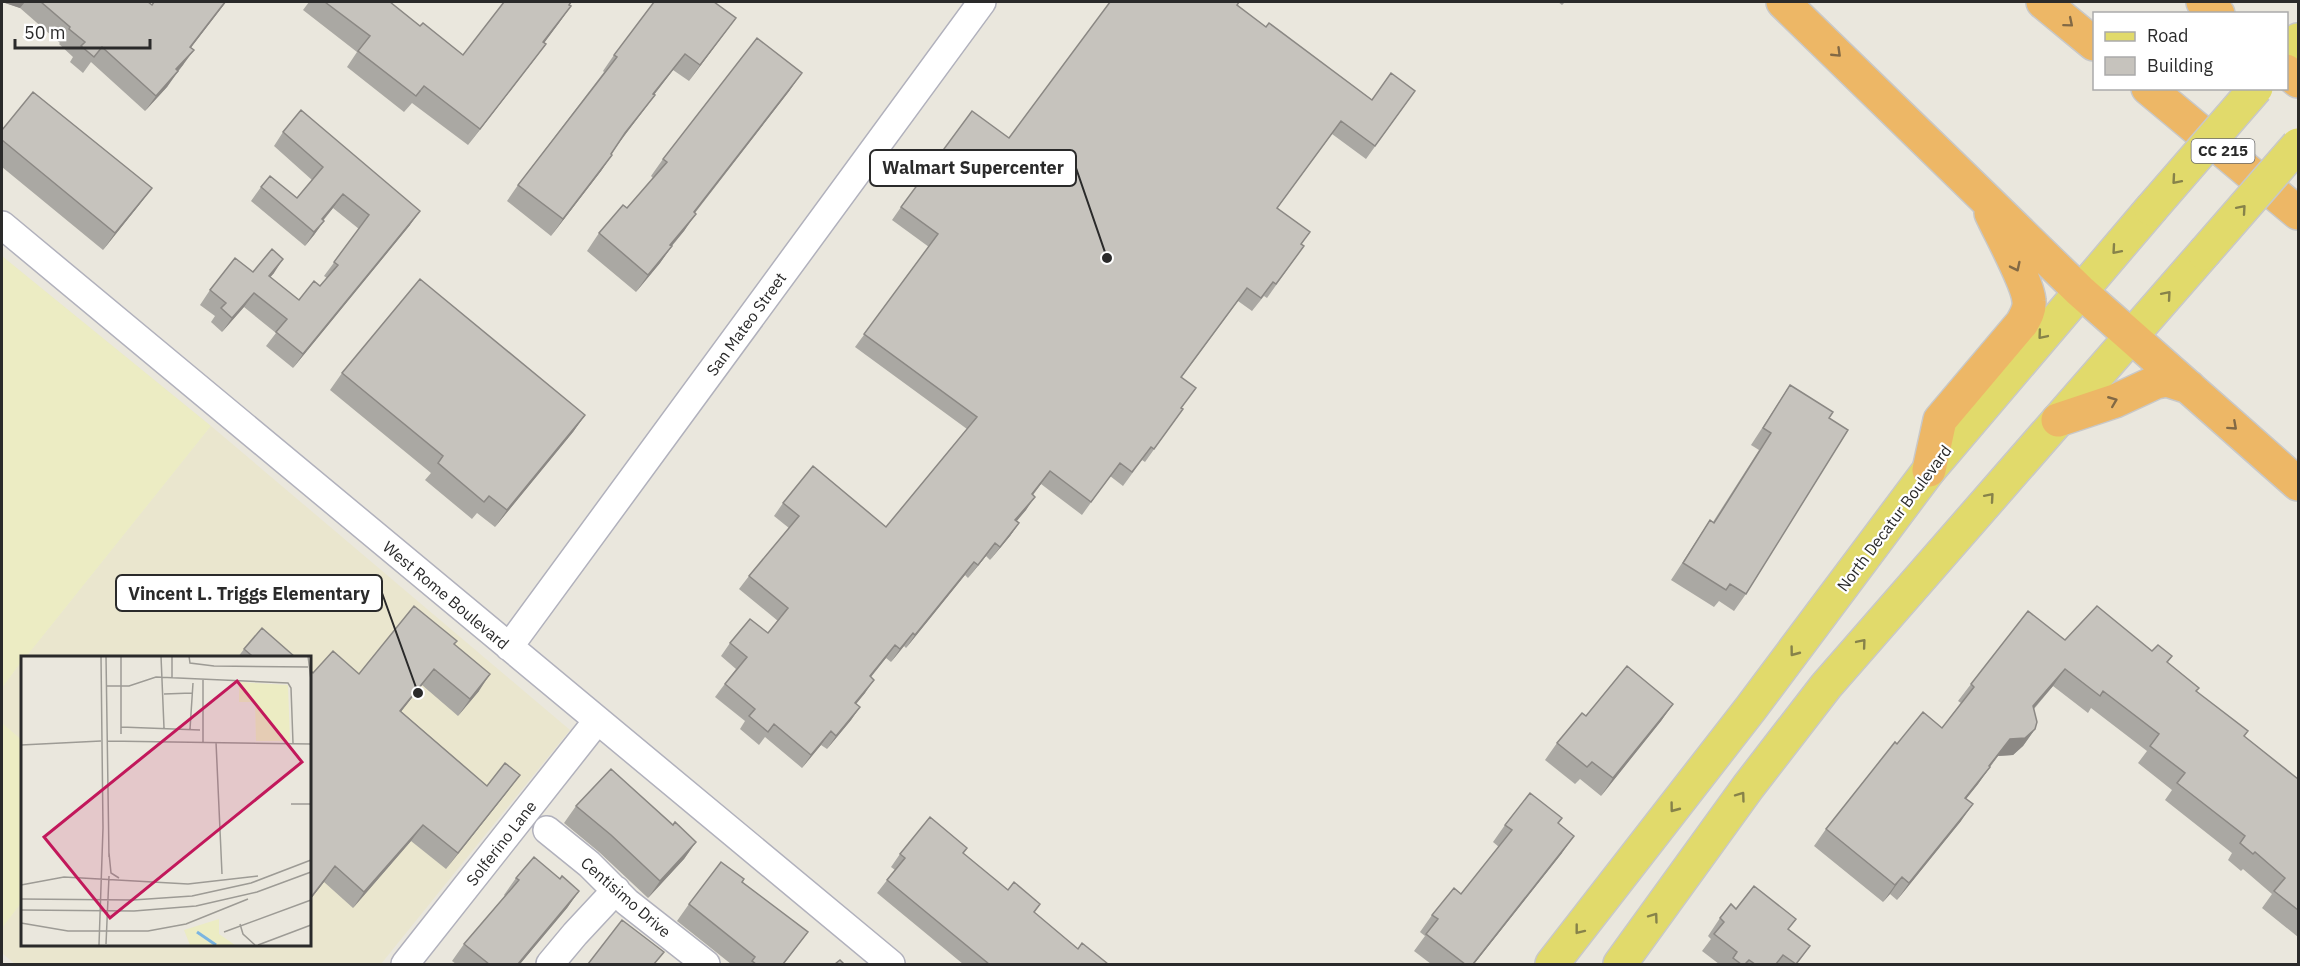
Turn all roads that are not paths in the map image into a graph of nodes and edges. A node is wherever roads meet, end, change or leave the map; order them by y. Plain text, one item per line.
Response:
1 (982, 2) edge
2 (1783, 2) edge
3 (2043, 2) edge
4 (2203, 2) edge
5 (2216, 12) edge
6 (2298, 40) edge
7 (2093, 43) edge
8 (2288, 52) edge
9 (2150, 90) edge
10 (2254, 90) edge
11 (2298, 145) edge
12 (1983, 195) junction
13 (2298, 213) edge
14 (2, 225) edge
15 (2080, 291) junction
16 (2131, 336) junction
17 (2190, 387) junction
18 (2058, 420) junction
19 (1929, 470) junction
20 (2298, 484) edge
21 (509, 647) junction
22 (597, 721) junction
23 (547, 830) dead end
24 (616, 890) junction
25 (405, 964) edge
26 (550, 964) edge
27 (706, 964) edge
28 (891, 964) edge
29 (1552, 964) edge
30 (1620, 964) edge

1 - 21 street, San Mateo Street
2 -> 12 highway
3 -> 7 highway
4 - 5 highway
6 - 8 main road
9 - 13 highway, CC 215
10 -> 15 main road, North Decatur Boulevard, bridge
16 -> 11 main road, bridge
12 - 15 highway
12 -> 19 highway
14 - 21 street, West Rome Boulevard
15 - 16 highway
15 -> 19 main road, North Decatur Boulevard
16 - 17 highway
16 - 18 main road
18 -> 17 highway
17 -> 20 highway
30 -> 18 main road
19 -> 29 main road, North Decatur Boulevard
21 - 22 street, West Rome Boulevard
22 - 25 street, Solferino Lane
22 - 28 street, West Rome Boulevard
23 - 24 street, Centisimo Drive
24 - 26 street
24 - 27 street, Centisimo Drive

